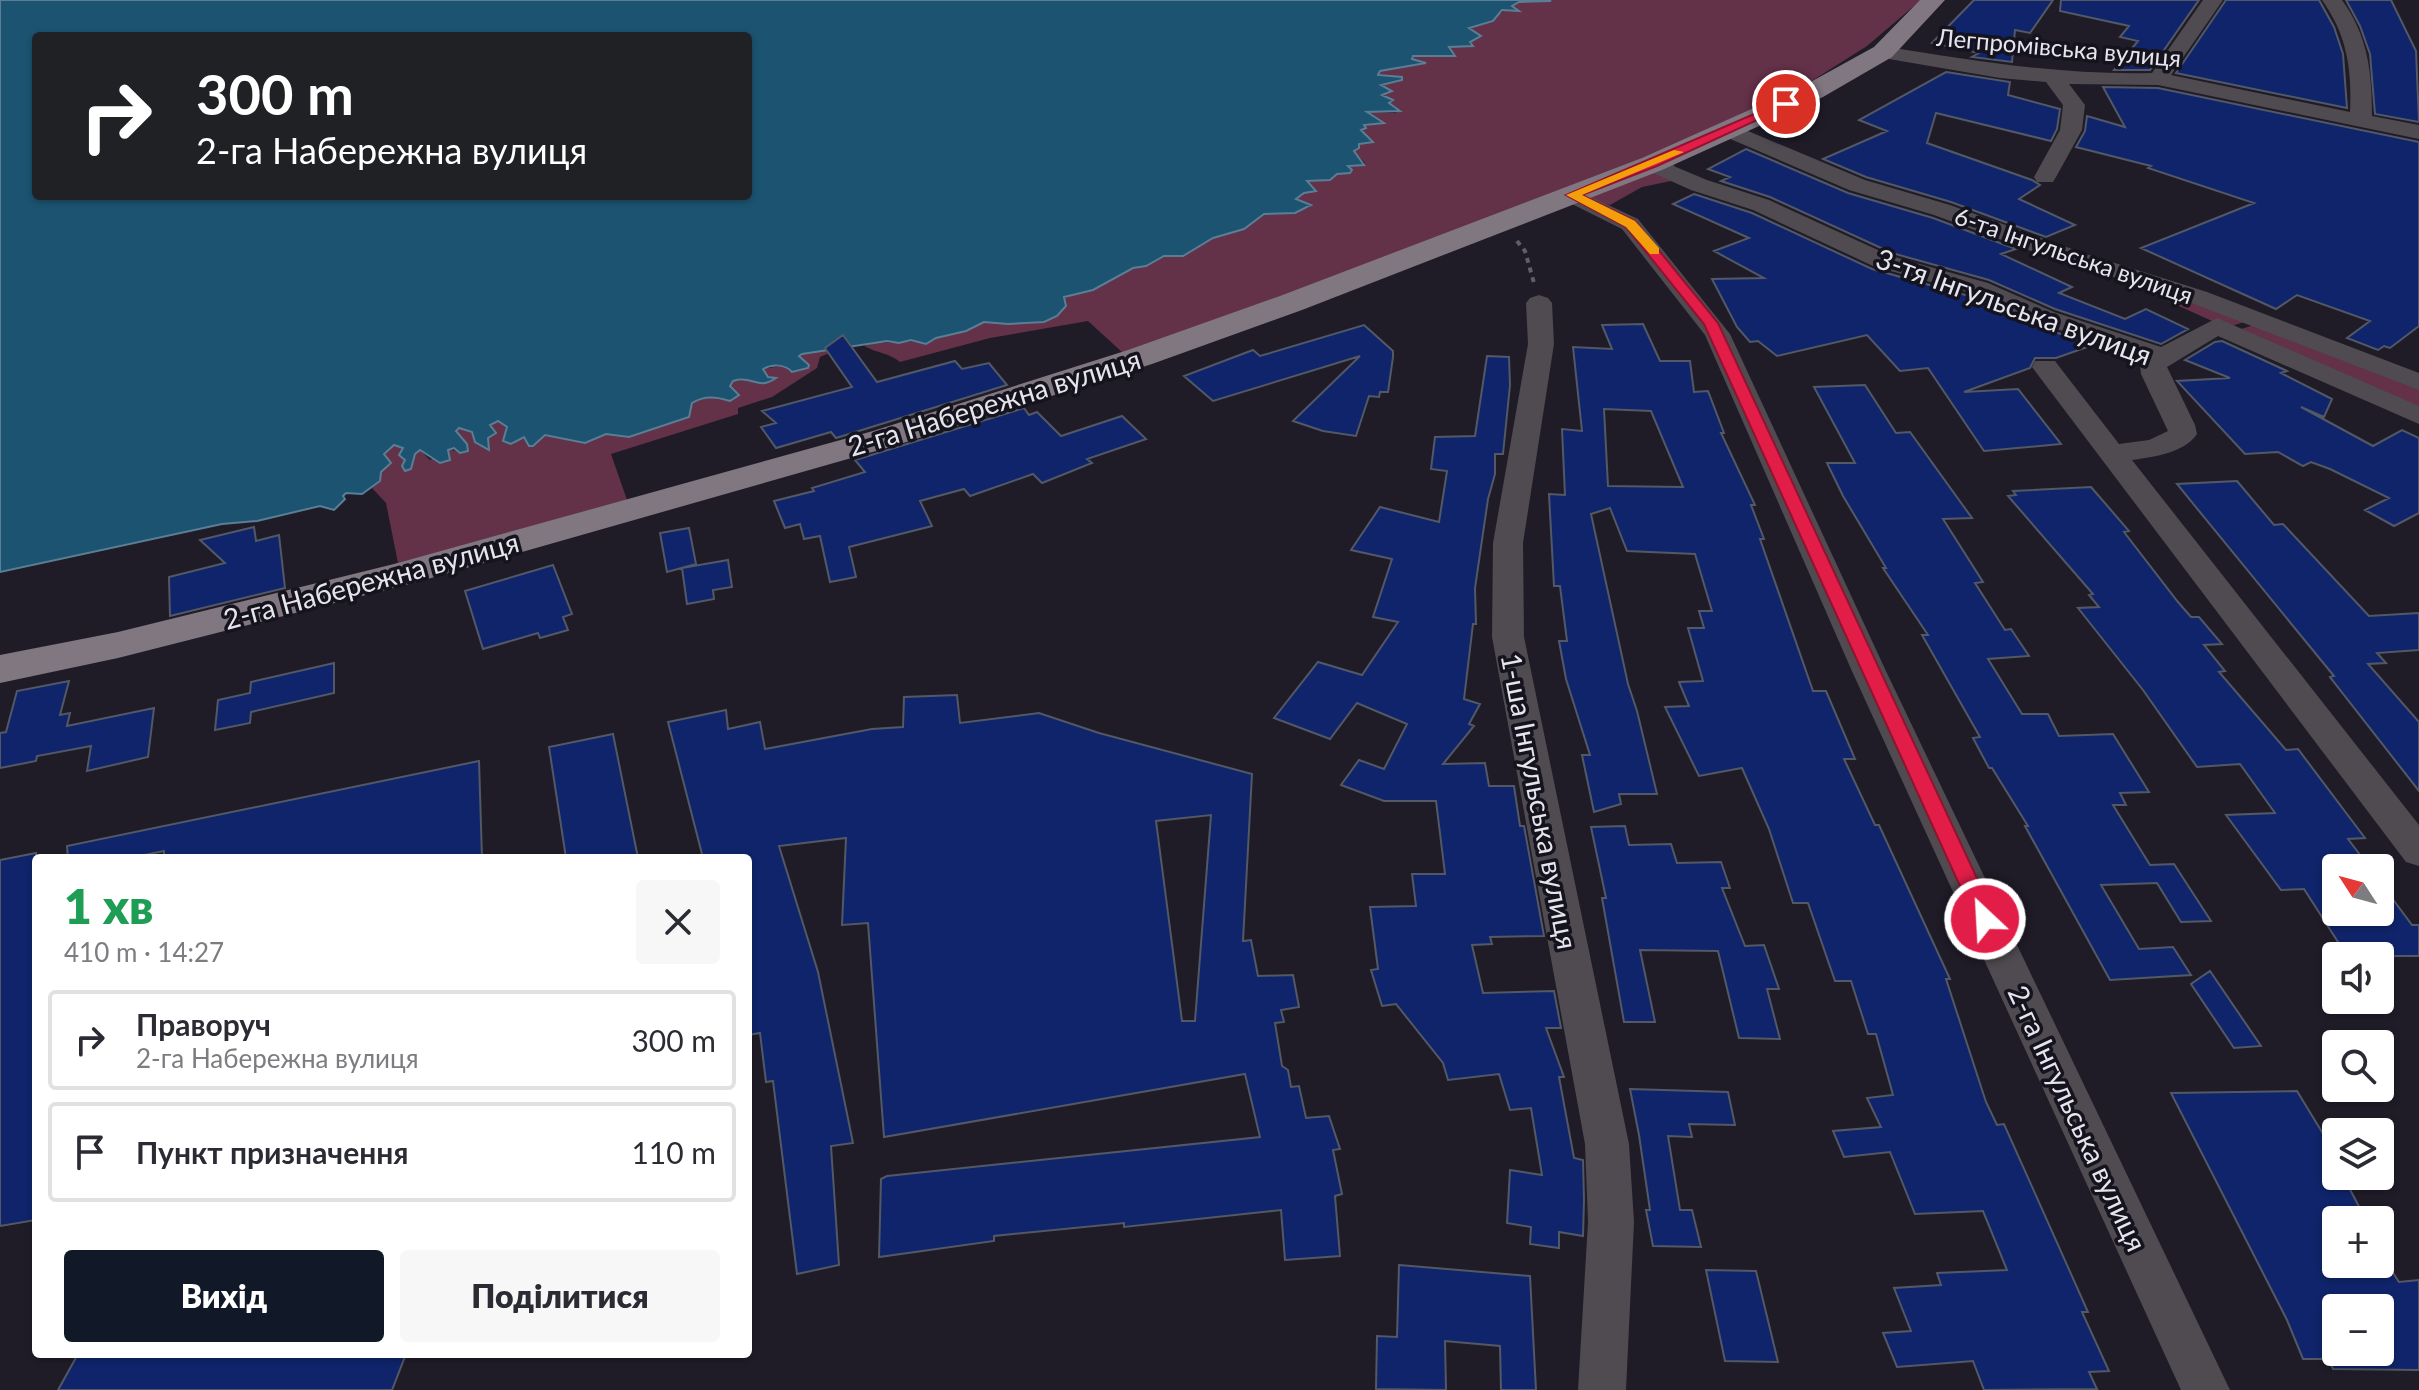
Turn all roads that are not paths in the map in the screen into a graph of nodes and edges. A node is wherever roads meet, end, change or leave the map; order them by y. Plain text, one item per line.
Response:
1 (1933, 0) edge
2 (2213, 0) edge
3 (2332, 0) edge
4 (1883, 52) junction
5 (2053, 77) junction
6 (2158, 79) junction
7 (2361, 119) junction
8 (1729, 130) junction
9 (2419, 132) edge
10 (1652, 164) junction
11 (2045, 177) dead end
12 (1572, 195) junction
13 (2075, 259) junction
14 (1539, 303) road end
15 (2217, 326) junction
16 (2164, 357) junction
17 (2045, 367) dead end
18 (2419, 382) edge
19 (2419, 416) edge
20 (2113, 453) junction
21 (0, 669) edge
22 (2419, 852) edge
23 (1602, 1390) edge
24 (2206, 1390) edge

1 - 4 main road, 2-га Набережна вулиця
2 - 6 street
3 - 7 street
4 - 5 street, Легпромівська вулиця
4 - 8 main road, 2-га Набережна вулиця
5 - 6 street, Легпромівська вулиця
5 - 11 street
6 - 7 street, Легпромівська вулиця
7 - 9 street, Легпромівська вулиця
8 - 10 main road, 2-га Набережна вулиця
8 - 13 street, 6-та Інгульська вулиця
10 - 12 main road, 2-га Набережна вулиця
10 - 16 street, 3-тя Інгульська вулиця
12 - 21 main road, 2-га Набережна вулиця
12 - 24 street, 2-га Інгульська вулиця
13 - 15 street
13 - 18 street, 6-та Інгульська вулиця
14 - 23 street, 1-ша Інгульська вулиця
15 - 16 street
15 - 19 street
16 - 20 street, 3-тя Інгульська вулиця
17 - 20 street
20 - 22 street

